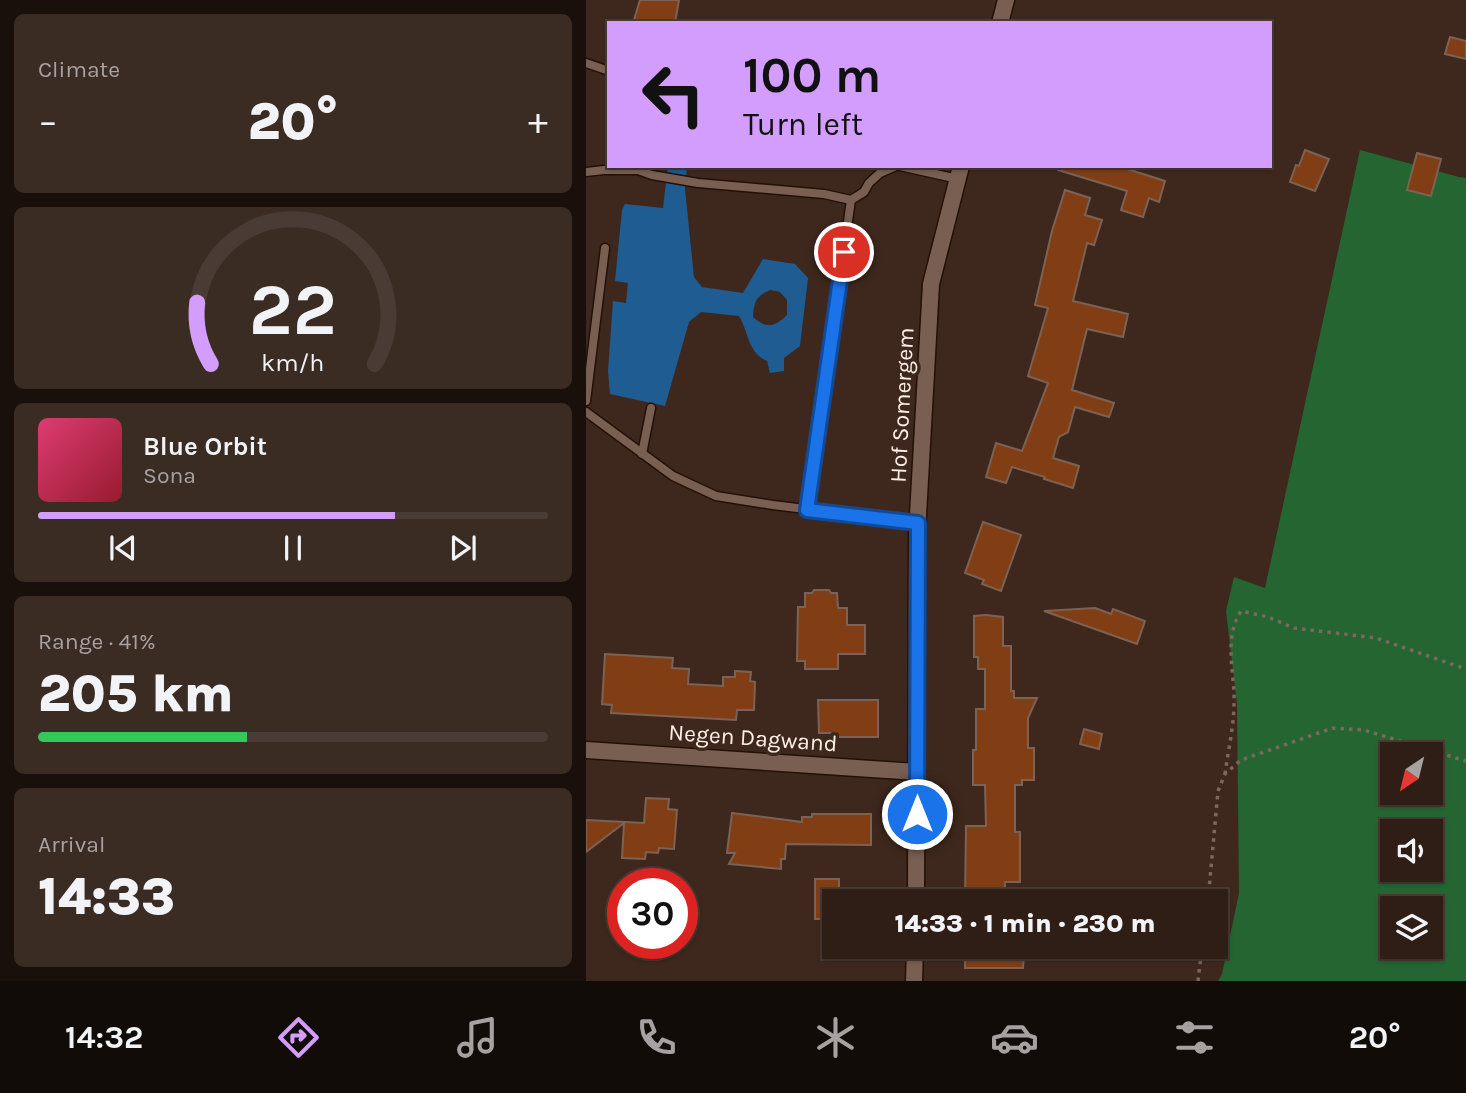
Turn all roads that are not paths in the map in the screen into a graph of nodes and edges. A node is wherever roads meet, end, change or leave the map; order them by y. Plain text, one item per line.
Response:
1 (1006, 0) edge
2 (1001, 21) edge
3 (586, 63) edge
4 (607, 70) edge
5 (638, 168) edge
6 (893, 168) edge
7 (915, 168) edge
8 (586, 172) edge
9 (959, 173) edge
10 (851, 200) junction
11 (605, 248) dead end
12 (586, 401) edge
13 (651, 408) dead end
14 (586, 412) edge
15 (642, 454) junction
16 (807, 510) junction
17 (918, 523) junction
18 (586, 750) edge
19 (917, 772) junction
20 (916, 889) edge
21 (915, 959) edge
22 (914, 981) edge

1 - 2 street
3 - 4 lane
5 - 8 lane
5 - 10 lane
6 - 10 lane
7 - 9 lane
9 - 17 street, Hof Somergem
10 - 16 lane
11 - 12 lane
13 - 15 lane
14 - 15 lane
15 - 16 lane
16 - 17 lane
17 - 19 street, Hof Somergem
18 - 19 street, Negen Dagwand
19 - 20 street, Hof Somergem
21 - 22 street

